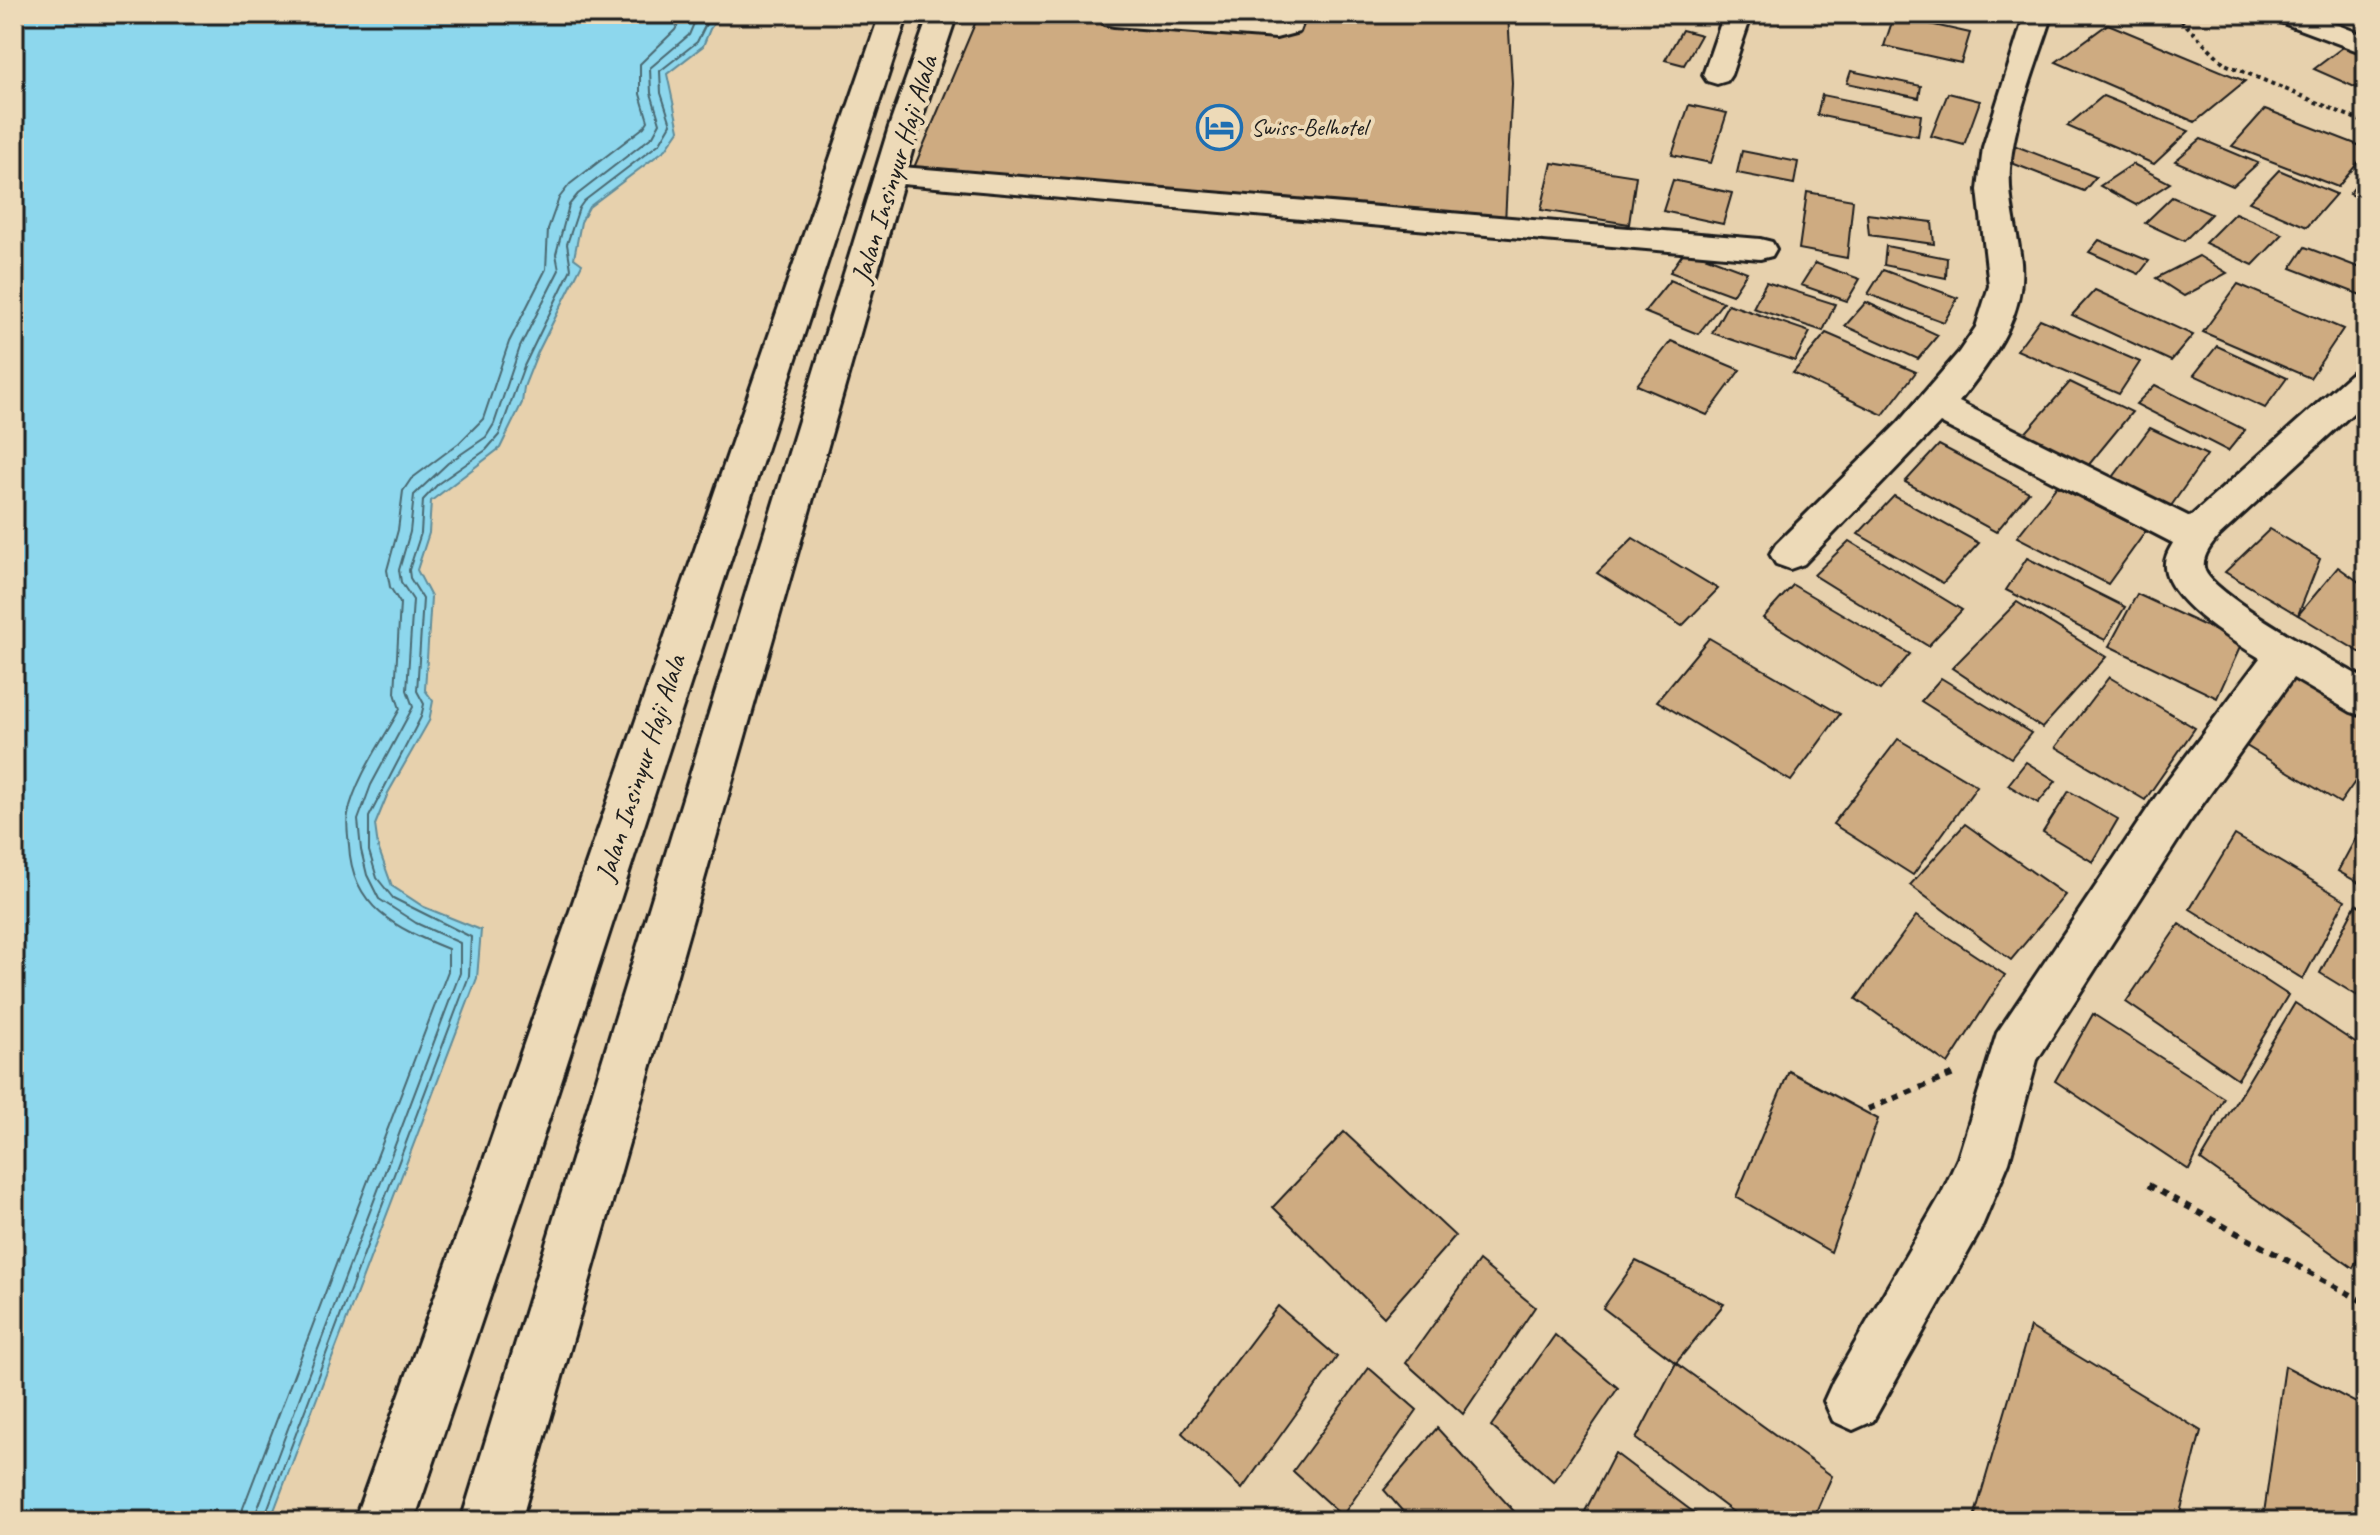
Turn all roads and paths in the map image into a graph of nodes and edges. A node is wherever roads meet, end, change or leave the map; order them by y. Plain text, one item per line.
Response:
1 (894, 14) edge
2 (943, 14) edge
3 (1292, 14) edge
4 (1738, 14) edge
5 (2039, 14) edge
6 (2175, 14) edge
7 (2285, 14) edge
8 (1114, 18) dead end
9 (2366, 46) edge
10 (1717, 75) dead end
11 (2366, 123) edge
12 (890, 175) junction
13 (1760, 249) dead end
14 (2366, 381) edge
15 (1934, 405) junction
16 (2197, 538) junction
17 (1790, 554) dead end
18 (2287, 654) junction
19 (2366, 700) edge
20 (2015, 1050) junction
21 (1868, 1109) dead end
22 (2148, 1185) dead end
23 (2366, 1303) edge
24 (1853, 1401) dead end
25 (384, 1521) edge
26 (491, 1521) edge

1 - 25 street, Jalan Insinyur Haji Alala
2 - 12 street, Jalan Insinyur Haji Alala
3 - 8 street
4 - 10 street
5 - 15 street
6 - 11 path
7 - 9 street
12 - 13 street
12 - 26 street, Jalan Insinyur Haji Alala
14 - 16 street
15 - 16 street
15 - 17 street
16 - 18 street
18 - 19 street
18 - 20 street
20 - 21 path
20 - 24 street
22 - 23 path

